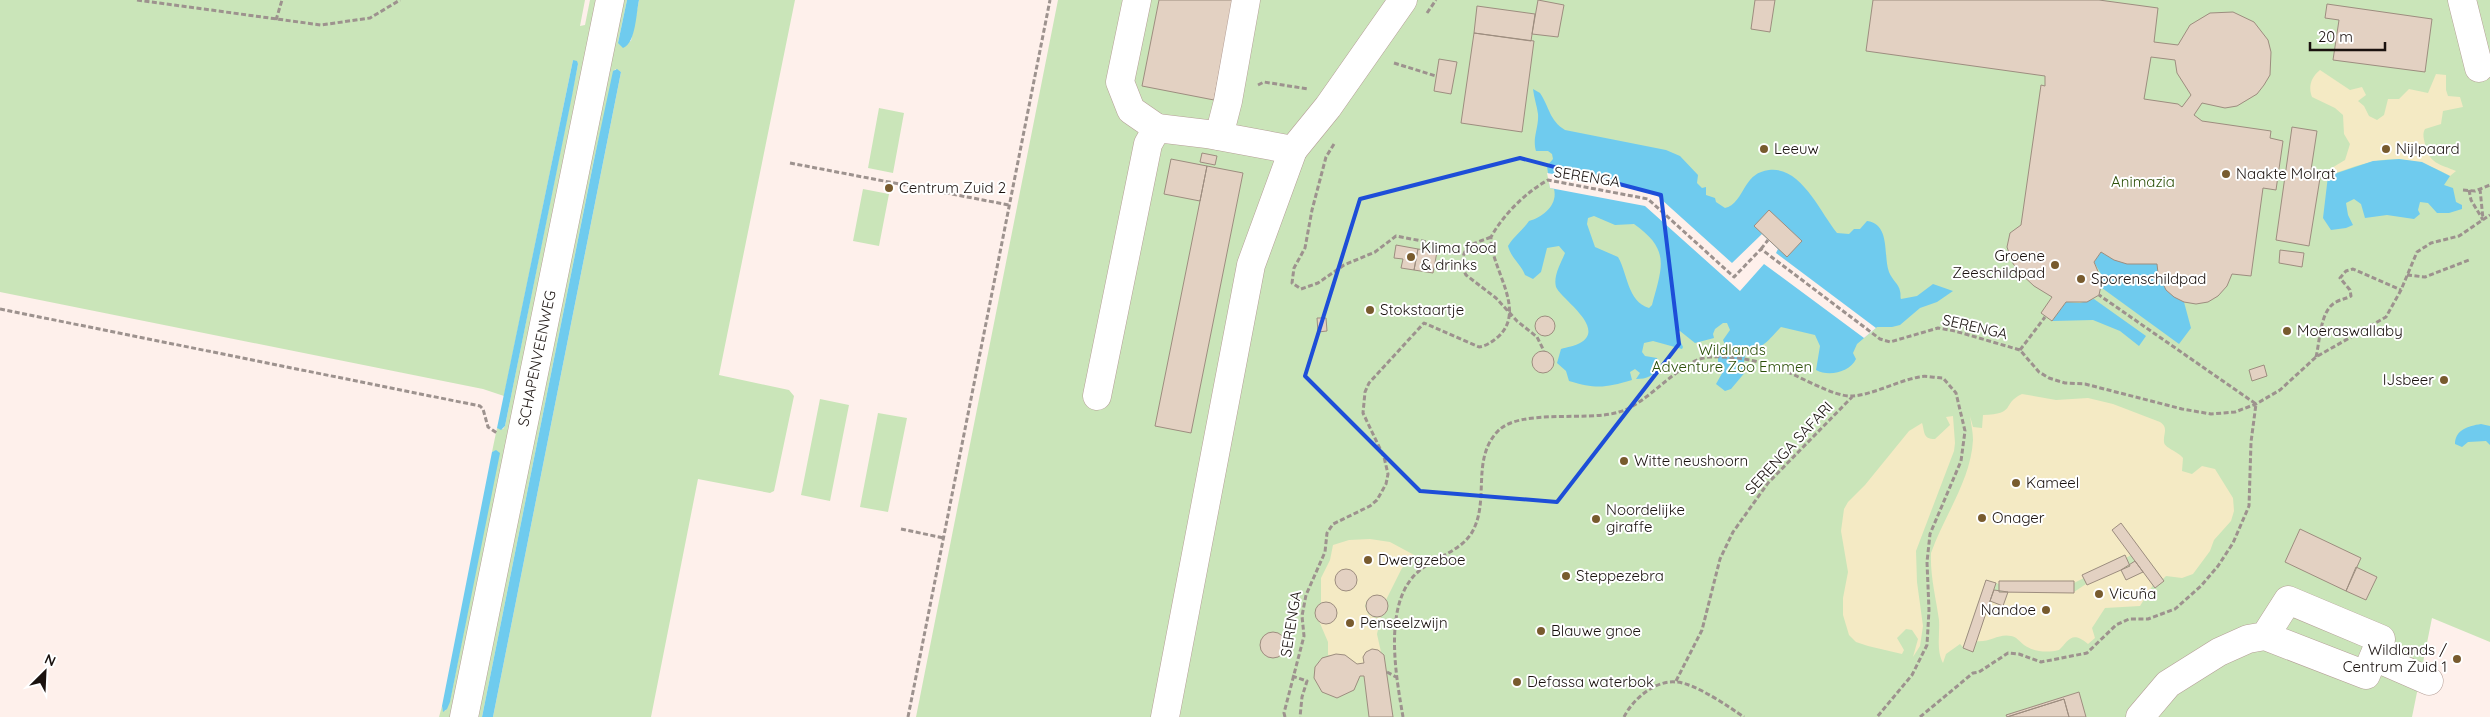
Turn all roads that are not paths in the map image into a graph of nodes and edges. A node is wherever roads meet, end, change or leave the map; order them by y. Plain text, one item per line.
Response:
1 (610, 0) edge
2 (1137, 0) edge
3 (1246, 0) edge
4 (1403, 0) edge
5 (2462, 0) edge
6 (2479, 68) dead end
7 (1157, 128) junction
8 (1219, 136) junction
9 (1293, 150) junction
10 (1097, 396) dead end
11 (2265, 636) junction
12 (2374, 657) junction
13 (2430, 681) dead end
14 (464, 717) edge
15 (1165, 717) edge
16 (2140, 717) edge

1 - 14 street, SCHAPENVEENWEG
2 - 7 street
3 - 8 street
4 - 9 street
5 - 6 street
7 - 8 street
7 - 10 street
8 - 9 street
9 - 15 street
11 - 12 street
11 - 12 street
11 - 16 street
12 - 13 street

